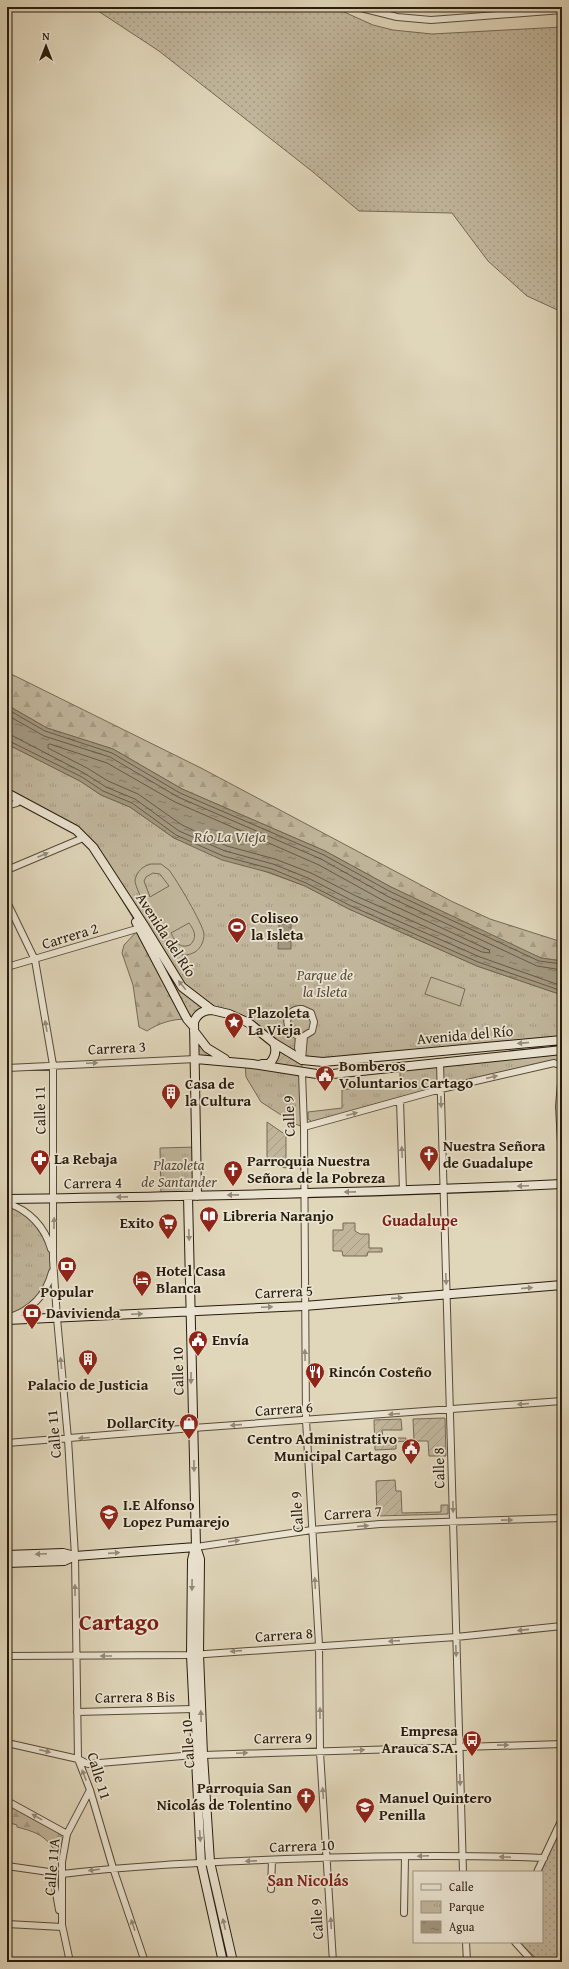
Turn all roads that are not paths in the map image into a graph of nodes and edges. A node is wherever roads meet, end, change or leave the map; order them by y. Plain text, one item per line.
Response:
1 (357, 7) edge
2 (562, 10) edge
3 (7, 793) edge
4 (7, 798) edge
5 (17, 803) junction
6 (7, 806) edge
7 (81, 838) junction
8 (7, 870) edge
9 (7, 902) edge
10 (140, 928) junction
11 (35, 960) junction
12 (7, 967) edge
13 (212, 1010) junction
14 (194, 1029) junction
15 (301, 1036) junction
16 (562, 1040) edge
17 (274, 1043) junction
18 (562, 1050) edge
19 (196, 1059) junction
20 (302, 1060) junction
21 (228, 1062) joint
22 (254, 1063) junction
23 (440, 1063) junction
24 (53, 1065) junction
25 (562, 1066) edge
26 (7, 1068) edge
27 (302, 1072) junction
28 (562, 1072) edge
29 (441, 1089) junction
30 (400, 1101) junction
31 (304, 1127) junction
32 (562, 1162) edge
33 (562, 1184) edge
34 (442, 1190) junction
35 (403, 1191) junction
36 (304, 1194) junction
37 (188, 1196) junction
38 (197, 1196) junction
39 (54, 1198) junction
40 (7, 1199) edge
41 (7, 1203) edge
42 (53, 1260) junction
43 (562, 1284) edge
44 (446, 1295) junction
45 (304, 1306) junction
46 (191, 1311) junction
47 (57, 1318) junction
48 (7, 1319) edge
49 (562, 1401) edge
50 (451, 1410) junction
51 (306, 1420) junction
52 (193, 1428) junction
53 (68, 1439) junction
54 (7, 1443) edge
55 (562, 1518) edge
56 (453, 1521) junction
57 (312, 1530) junction
58 (196, 1547) junction
59 (7, 1555) edge
60 (75, 1556) junction
61 (7, 1563) edge
62 (562, 1626) edge
63 (456, 1637) junction
64 (319, 1646) junction
65 (195, 1654) junction
66 (7, 1656) edge
67 (76, 1656) junction
68 (193, 1709) junction
69 (77, 1712) junction
70 (7, 1744) edge
71 (562, 1744) edge
72 (459, 1745) junction
73 (320, 1752) junction
74 (199, 1755) junction
75 (78, 1759) junction
76 (90, 1790) junction
77 (7, 1801) edge
78 (562, 1819) edge
79 (67, 1834) junction
80 (462, 1855) junction
81 (327, 1857) junction
82 (405, 1857) junction
83 (544, 1858) junction
84 (272, 1860) junction
85 (210, 1862) junction
86 (202, 1863) junction
87 (7, 1866) edge
88 (113, 1868) junction
89 (463, 1871) edge
90 (538, 1871) edge
91 (62, 1874) junction
92 (271, 1889) dead end
93 (404, 1913) dead end
94 (7, 1924) edge
95 (62, 1927) junction
96 (466, 1943) edge
97 (516, 1943) edge
98 (70, 1962) edge
99 (146, 1962) edge
100 (223, 1962) edge
101 (233, 1962) edge
102 (333, 1962) edge
103 (467, 1962) edge
104 (533, 1962) edge

1 - 2 street
3 - 7 main road, Avenida del Río
4 - 5 main road, Avenida del Río
5 - 6 street
5 - 7 main road, Avenida del Río
8 -> 7 street
7 - 10 main road, Avenida del Río
13 -> 7 main road, Avenida del Río
9 - 11 street, Calle 11
10 - 11 street, Carrera 2
10 - 14 main road, Avenida del Río
11 - 12 street, Carrera 2
24 -> 11 street, Calle 11
13 - 14 main road
13 - 17 main road, Avenida del Río
14 - 19 main road
14 - 22 main road, Avenida del Río
15 - 15 street
15 - 20 street, Calle 9
16 -> 20 main road, Avenida del Río
17 - 20 main road, Avenida del Río
17 - 22 main road, Avenida del Río
18 - 23 main road, Avenida del Río
19 - 21 main road, Carrera 3
24 -> 19 street, Carrera 3
19 - 38 main road
20 - 27 main road, Calle 9
21 - 22 main road, Avenida del Río
22 - 27 main road, Avenida del Río
23 - 27 main road, Avenida del Río
23 - 29 street, Calle 8
24 - 26 street, Carrera 3
24 - 39 street, Calle 11
29 -> 25 street
27 - 31 street, Calle 9
28 - 32 street
29 - 30 street
29 -> 34 street, Calle 8
31 -> 30 street
35 -> 30 street
31 - 36 street, Calle 9
33 -> 34 main road, Carrera 4
34 - 35 main road, Carrera 4
34 -> 44 street, Calle 8
35 -> 36 main road, Carrera 4
36 -> 38 main road, Carrera 4
36 - 45 street, Calle 9
37 - 38 main road, Carrera 4
37 -> 39 main road, Carrera 4
37 -> 46 main road, Calle 10
39 - 40 main road, Carrera 4
42 -> 39 street, Calle 11
41 - 42 street
42 - 47 street, Calle 11
42 - 48 street
44 -> 43 main road, Carrera 5
45 -> 44 main road, Carrera 5
44 - 50 street, Calle 8
46 -> 45 main road, Carrera 5
51 -> 45 street, Calle 9
47 -> 46 main road, Carrera 5
46 -> 52 main road, Calle 10
47 - 48 main road, Carrera 5
53 -> 47 street, Calle 11
49 -> 50 street, Carrera 6
50 -> 51 street, Carrera 6
50 -> 56 street, Calle 8
51 -> 52 street, Carrera 6
51 - 57 street, Calle 9
52 -> 53 street, Carrera 6
52 -> 58 main road, Calle 10
53 - 54 street, Carrera 6
53 - 60 street, Calle 11
56 -> 55 street, Carrera 7
57 -> 56 street, Carrera 7
56 - 63 street, Calle 8
58 -> 57 street, Carrera 7
64 -> 57 street, Calle 9
60 -> 58 main road, Carrera 7
58 - 65 main road, Calle 10
60 -> 59 main road, Carrera 7
60 - 61 main road, Carrera 7
67 -> 60 street, Calle 11
62 -> 63 street, Carrera 8
63 -> 64 street, Carrera 8
63 -> 72 street, Calle 8
64 -> 65 street, Carrera 8
73 -> 64 street, Calle 9
65 -> 67 street, Carrera 8
65 - 68 main road, Calle 10
74 -> 65 main road, Calle 10
66 - 67 street, Carrera 8
67 - 69 street, Calle 11
68 - 69 street, Carrera 8 Bis
68 - 74 main road, Calle 10
69 - 75 street, Calle 11
70 -> 75 street, Carrera 9
72 -> 71 street, Carrera 9
73 -> 72 street, Carrera 9
72 -> 80 street, Calle 8
74 -> 73 street, Carrera 9
81 -> 73 street, Calle 9
74 - 75 street, Carrera 9
74 - 85 main road, Calle 10
74 -> 86 main road, Calle 10
76 -> 75 street, Calle 11
76 - 79 street, Calle 11A
76 - 88 street, Calle 11
79 -> 77 street
78 - 83 street
79 - 91 street, Calle 11A
80 -> 82 street, Carrera 10
83 -> 80 street, Carrera 10
80 - 89 street, Calle 8
81 - 82 street, Carrera 10
81 - 84 street, Carrera 10
102 -> 81 street, Calle 9
82 - 93 street
83 - 90 street
84 -> 85 street, Carrera 10
84 - 92 street
85 - 86 street, Carrera 10
101 -> 85 main road, Calle 10
86 - 88 street, Carrera 10
86 - 100 main road, Calle 10
87 - 95 street, Calle 11A
88 -> 91 street, Carrera 10
99 -> 88 street, Calle 11
91 - 95 street, Calle 11A
94 - 95 street
95 - 98 street, Calle 11A
96 - 103 street
97 - 104 street

